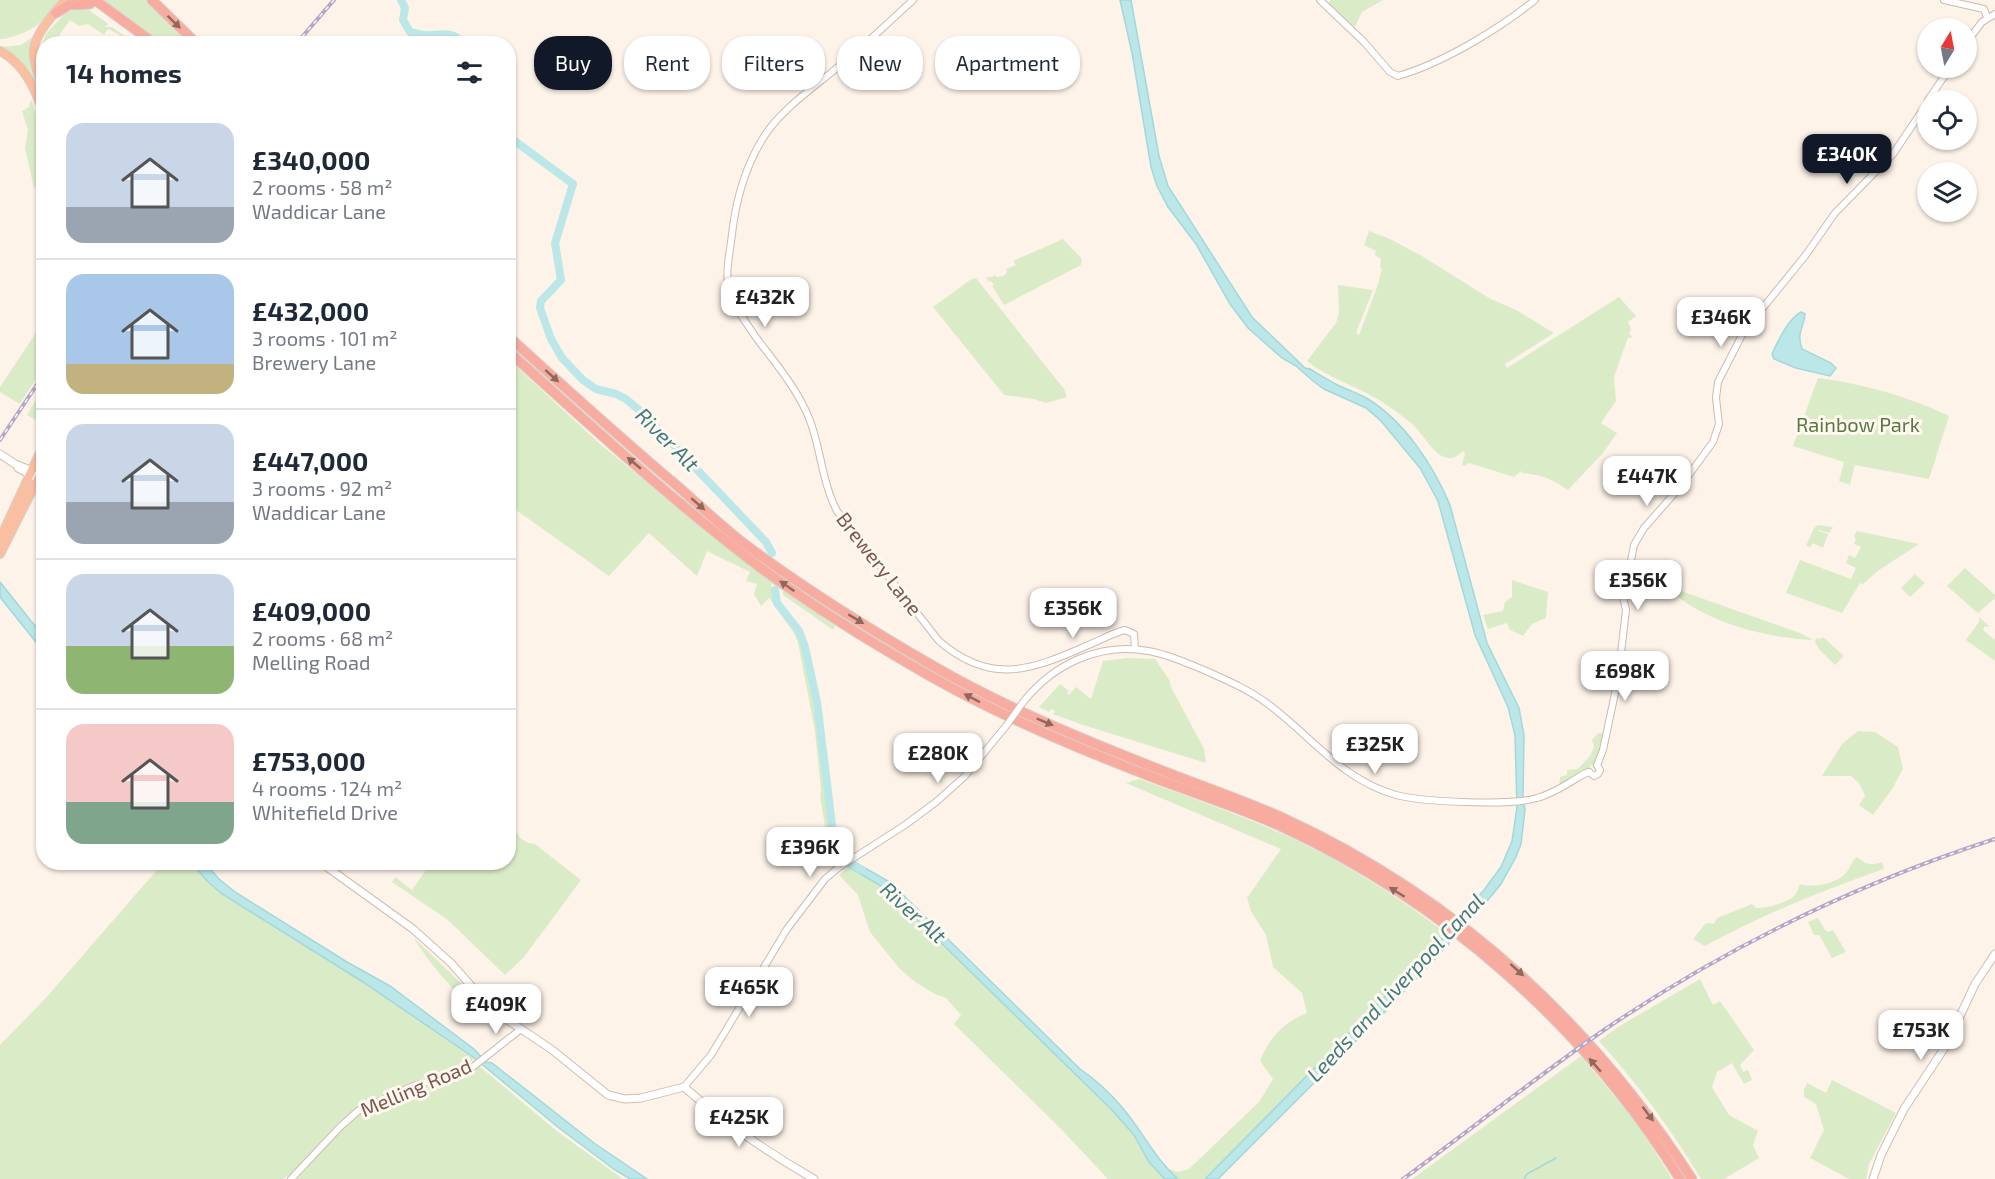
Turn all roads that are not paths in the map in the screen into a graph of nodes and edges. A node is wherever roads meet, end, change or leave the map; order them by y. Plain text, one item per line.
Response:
1 (65, 0) edge
2 (152, 0) edge
3 (913, 0) edge
4 (1320, 0) edge
5 (1535, 0) edge
6 (1944, 0) edge
7 (1983, 0) edge
8 (89, 1) edge
9 (1984, 9) junction
10 (56, 13) junction
11 (1995, 14) edge
12 (1988, 17) junction
13 (1977, 28) edge
14 (39, 36) edge
15 (144, 36) edge
16 (189, 36) edge
17 (36, 41) edge
18 (0, 51) edge
19 (36, 59) edge
20 (36, 95) edge
21 (1917, 118) edge
22 (516, 343) edge
23 (516, 358) edge
24 (0, 454) edge
25 (36, 475) edge
26 (36, 481) edge
27 (36, 484) edge
28 (0, 538) edge
29 (0, 554) edge
30 (1135, 649) junction
31 (331, 870) edge
32 (1448, 921) junction
33 (1995, 954) edge
34 (521, 1029) junction
35 (684, 1088) junction
36 (291, 1179) edge
37 (814, 1179) edge
38 (1680, 1179) edge
39 (1692, 1179) edge
40 (1873, 1179) edge

1 - 10 highway
2 -> 16 highway
3 - 30 street, Brewery Lane
4 - 5 street
6 - 9 street
7 - 9 street
8 - 10 highway
8 - 15 highway
9 - 12 street
10 - 14 highway
11 - 12 street
12 - 13 street
17 - 19 highway
18 - 20 highway
21 - 30 street
22 -> 32 highway
32 -> 23 highway
24 - 25 main road
26 - 28 highway
27 - 29 highway
30 - 35 street, bridge
31 - 34 main road
38 -> 32 highway
32 -> 39 highway
33 - 40 main road
34 - 35 main road
34 - 36 street, Melling Road
35 - 37 main road

